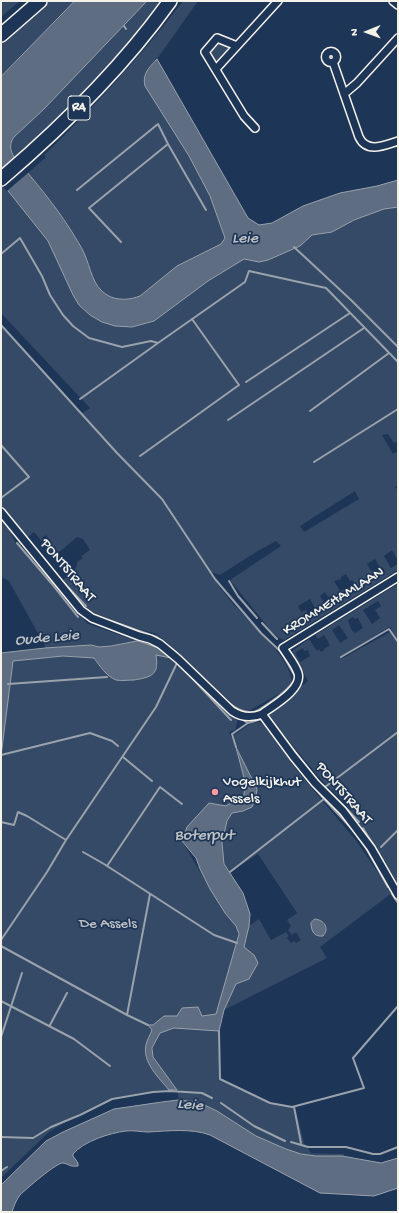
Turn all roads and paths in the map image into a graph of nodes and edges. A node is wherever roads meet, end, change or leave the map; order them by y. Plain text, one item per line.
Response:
1 (40, 1) edge
2 (170, 1) edge
3 (278, 1) edge
4 (394, 1) edge
5 (398, 5) edge
6 (1, 35) edge
7 (398, 38) edge
8 (237, 46) junction
9 (333, 62) dead end
10 (216, 69) junction
11 (344, 94) junction
12 (255, 128) dead end
13 (398, 141) edge
14 (1, 179) edge
15 (1, 512) edge
16 (398, 577) edge
17 (262, 714) junction
18 (398, 895) edge

1 - 6 highway
2 - 14 highway, R4
3 - 8 street
4 - 5 street
7 - 11 street
8 - 10 street
8 - 10 street
9 - 11 street
10 - 12 street
11 - 13 street
15 - 17 street, PONTSTRAAT
16 - 17 street, KROMMEHAMLAAN
17 - 18 street, PONTSTRAAT

